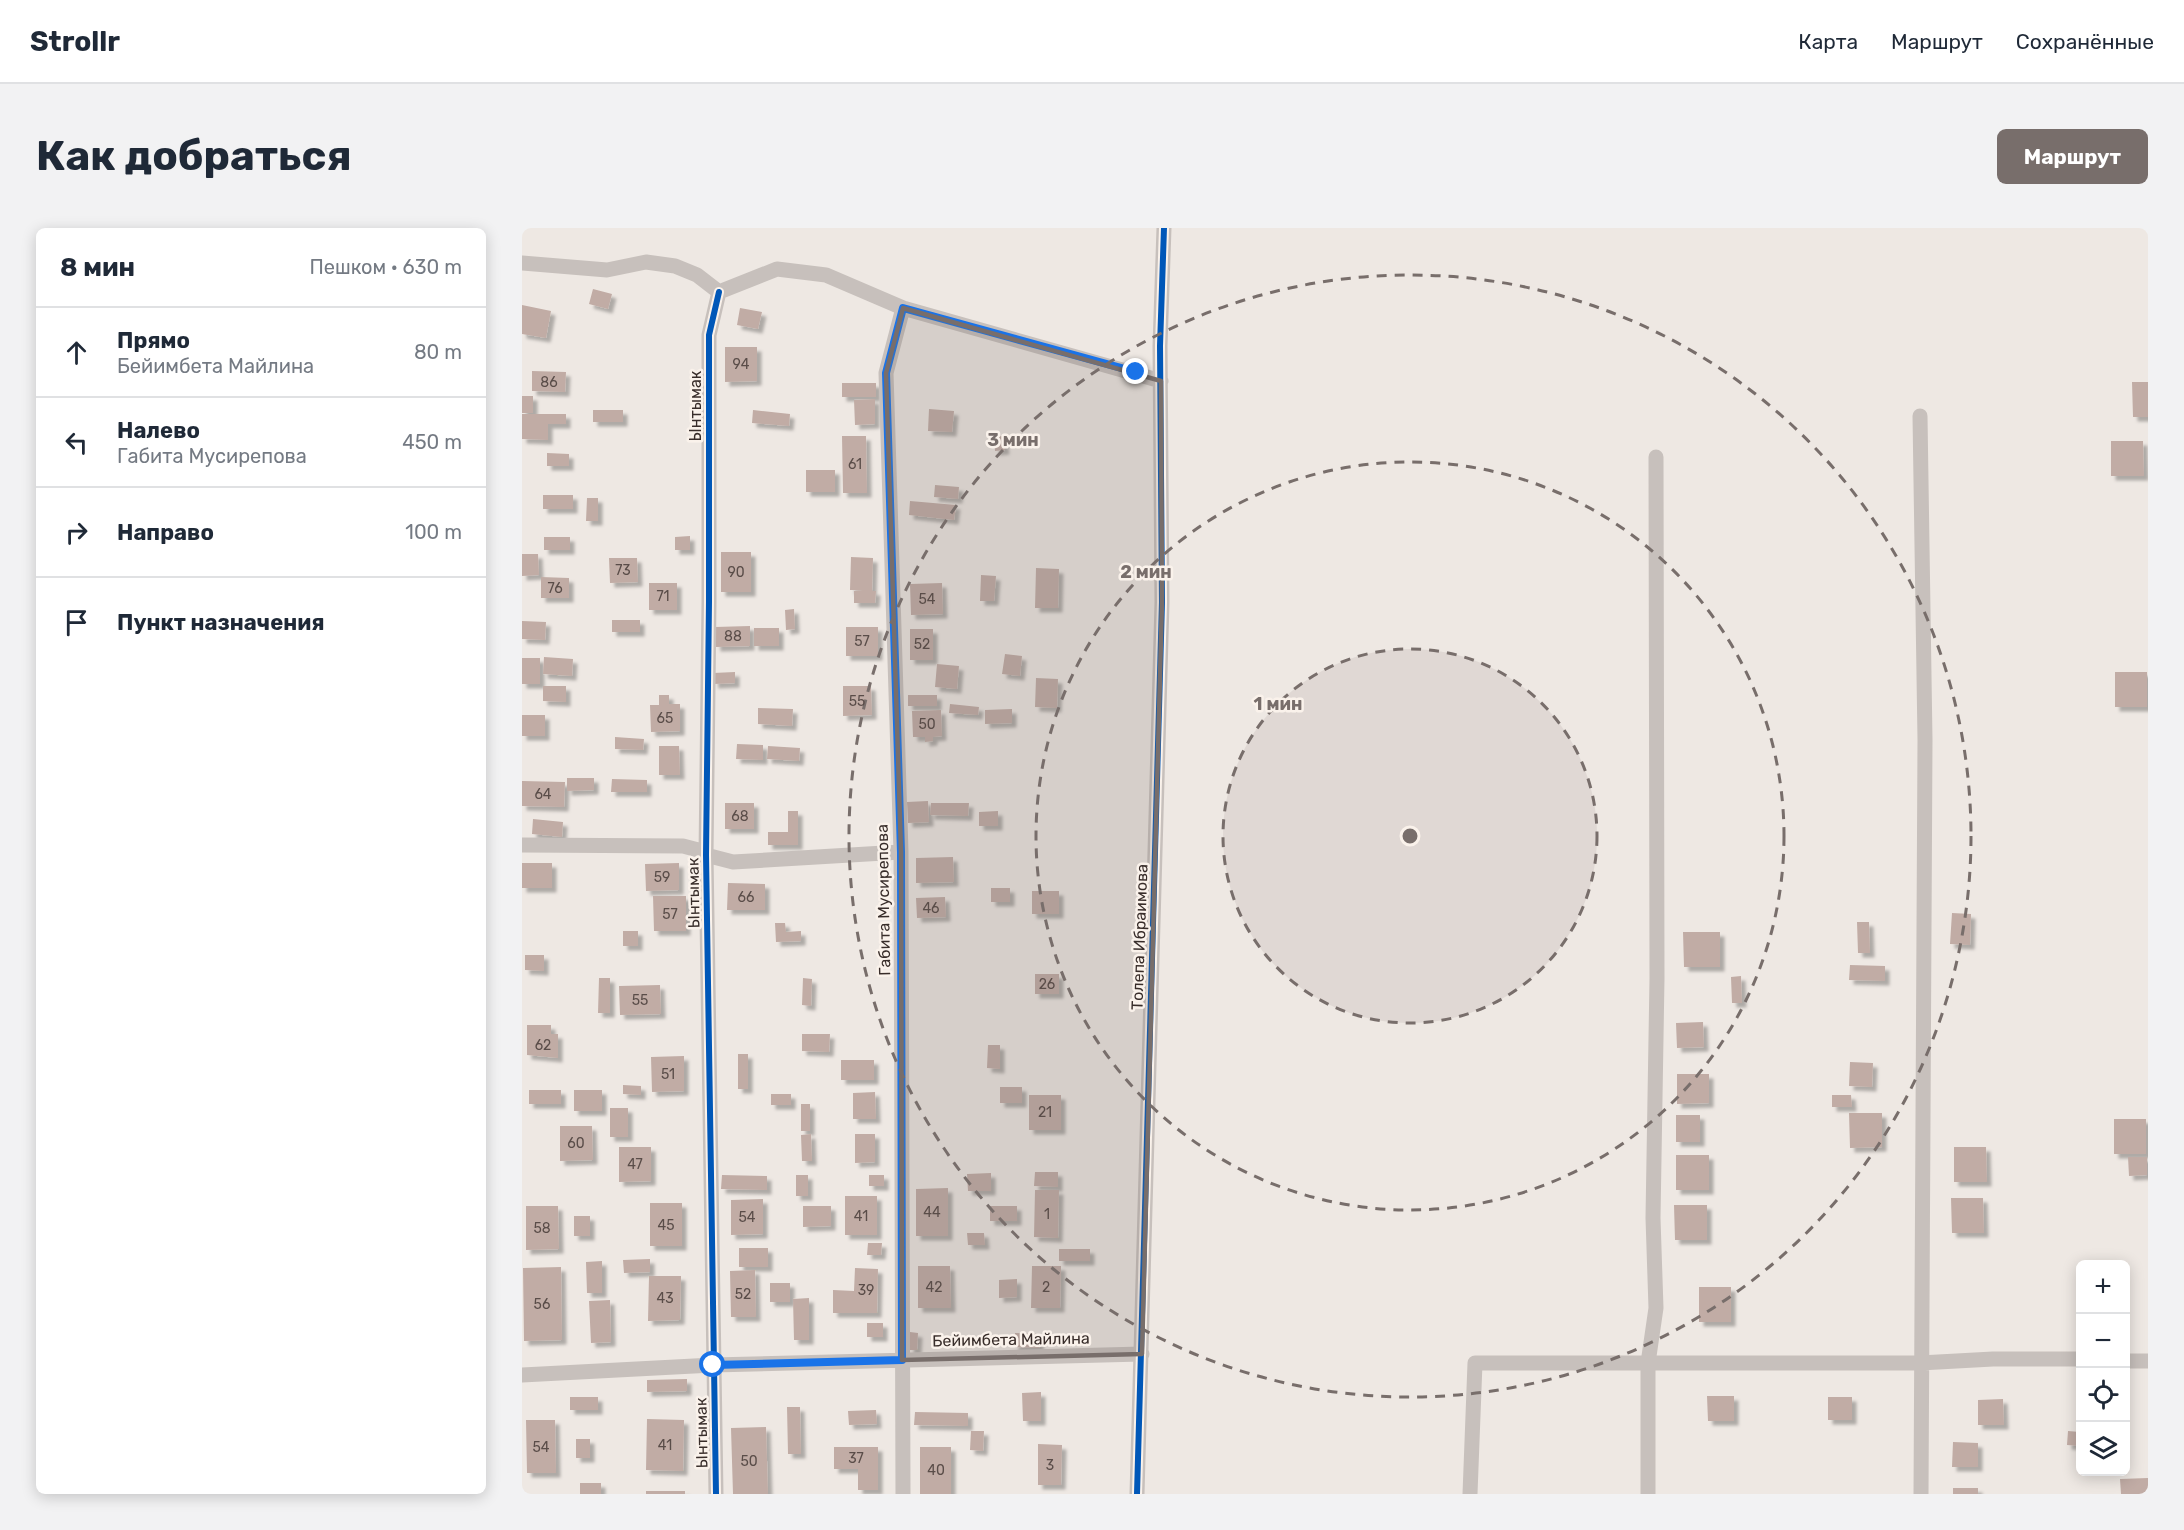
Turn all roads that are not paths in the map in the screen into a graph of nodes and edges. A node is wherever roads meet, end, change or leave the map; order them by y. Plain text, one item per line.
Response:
1 (1164, 228) edge
2 (522, 263) edge
3 (719, 292) junction
4 (903, 308) junction
5 (1160, 360) junction
6 (1136, 372) junction
7 (1161, 381) junction
8 (1920, 416) dead end
9 (1656, 457) dead end
10 (522, 845) edge
11 (901, 852) junction
12 (706, 854) junction
13 (1142, 1354) junction
14 (2076, 1359) edge
15 (902, 1360) junction
16 (2130, 1361) edge
17 (2148, 1361) edge
18 (1648, 1363) junction
19 (1920, 1363) junction
20 (713, 1365) junction
21 (522, 1375) edge
22 (716, 1494) edge
23 (903, 1494) edge
24 (1137, 1494) edge
25 (1470, 1494) edge
26 (1648, 1494) edge
27 (1921, 1494) edge

1 - 5 street, Толепа Ибраимова
2 - 3 street
3 - 4 street
3 - 12 street, Ынтымак
4 - 6 street
4 - 11 street, Габита Мусирепова
5 - 6 street
5 - 7 street, Толепа Ибраимова
6 - 7 street
7 - 13 street, Толепа Ибраимова
8 - 19 street
9 - 18 street
10 - 12 street
11 - 12 street
11 - 15 street, Габита Мусирепова
12 - 20 street, Ынтымак
13 - 15 street, Бейимбета Майлина
13 - 24 street, Толепа Ибраимова
14 - 19 street
15 - 20 street, Бейимбета Майлина
15 - 23 street, Габита Мусирепова
16 - 17 street
18 - 19 street
18 - 25 street
18 - 26 street
19 - 27 street
20 - 21 street, Бейимбета Майлина
20 - 22 street, Ынтымак

